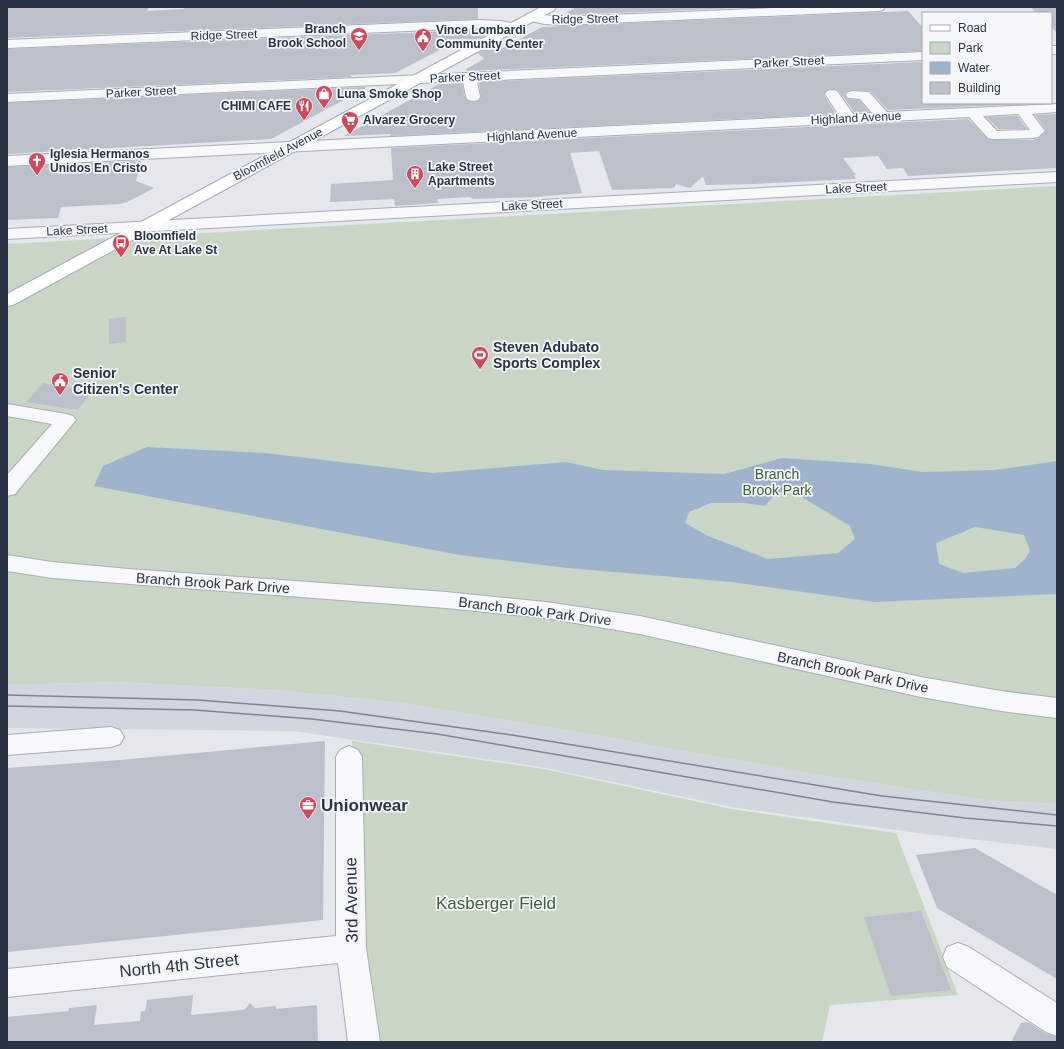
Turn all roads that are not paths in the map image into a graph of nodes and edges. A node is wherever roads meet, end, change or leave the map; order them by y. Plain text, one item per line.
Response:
1 (550, 7) edge
2 (879, 7) edge
3 (714, 10) edge
4 (531, 17) junction
5 (512, 27) junction
6 (7, 44) edge
7 (922, 56) edge
8 (469, 76) junction
9 (417, 79) junction
10 (832, 94) dead end
11 (853, 95) dead end
12 (473, 97) dead end
13 (7, 98) edge
14 (1057, 108) edge
15 (973, 109) edge
16 (1022, 110) junction
17 (883, 117) junction
18 (850, 118) junction
19 (292, 147) junction
20 (7, 161) edge
21 (1057, 177) edge
22 (145, 226) junction
23 (7, 234) edge
24 (7, 301) edge
25 (7, 410) edge
26 (7, 489) edge
27 (7, 562) edge
28 (1057, 708) edge
29 (111, 736) dead end
30 (7, 746) edge
31 (349, 757) dead end
32 (351, 948) junction
33 (958, 957) dead end
34 (7, 983) edge
35 (1057, 1021) edge
36 (364, 1042) edge

1 - 4 main road, Bloomfield Avenue
2 - 3 street, Ridge Street
3 - 4 street, Ridge Street
4 - 5 main road, Bloomfield Avenue
5 - 6 street, Ridge Street
5 - 9 main road, Bloomfield Avenue
7 - 8 street, Parker Street
8 - 9 street, Parker Street
8 - 12 street
9 - 13 street, Parker Street
9 - 19 main road, Bloomfield Avenue
10 - 18 street
11 - 17 street
14 - 16 street, Highland Avenue
15 - 16 street, Highland Avenue
15 - 16 street
15 - 17 street, Highland Avenue
17 - 18 street, Highland Avenue
18 - 19 street, Highland Avenue
19 - 20 street, Highland Avenue
19 - 22 main road, Bloomfield Avenue
21 - 22 street, Lake Street
22 - 23 street, Lake Street
22 - 24 main road, Bloomfield Avenue
25 - 26 street
27 - 28 street, Branch Brook Park Drive
29 - 30 street
31 - 32 street, 3rd Avenue
32 - 34 street, North 4th Street
32 - 36 street, 3rd Avenue
33 - 35 street

